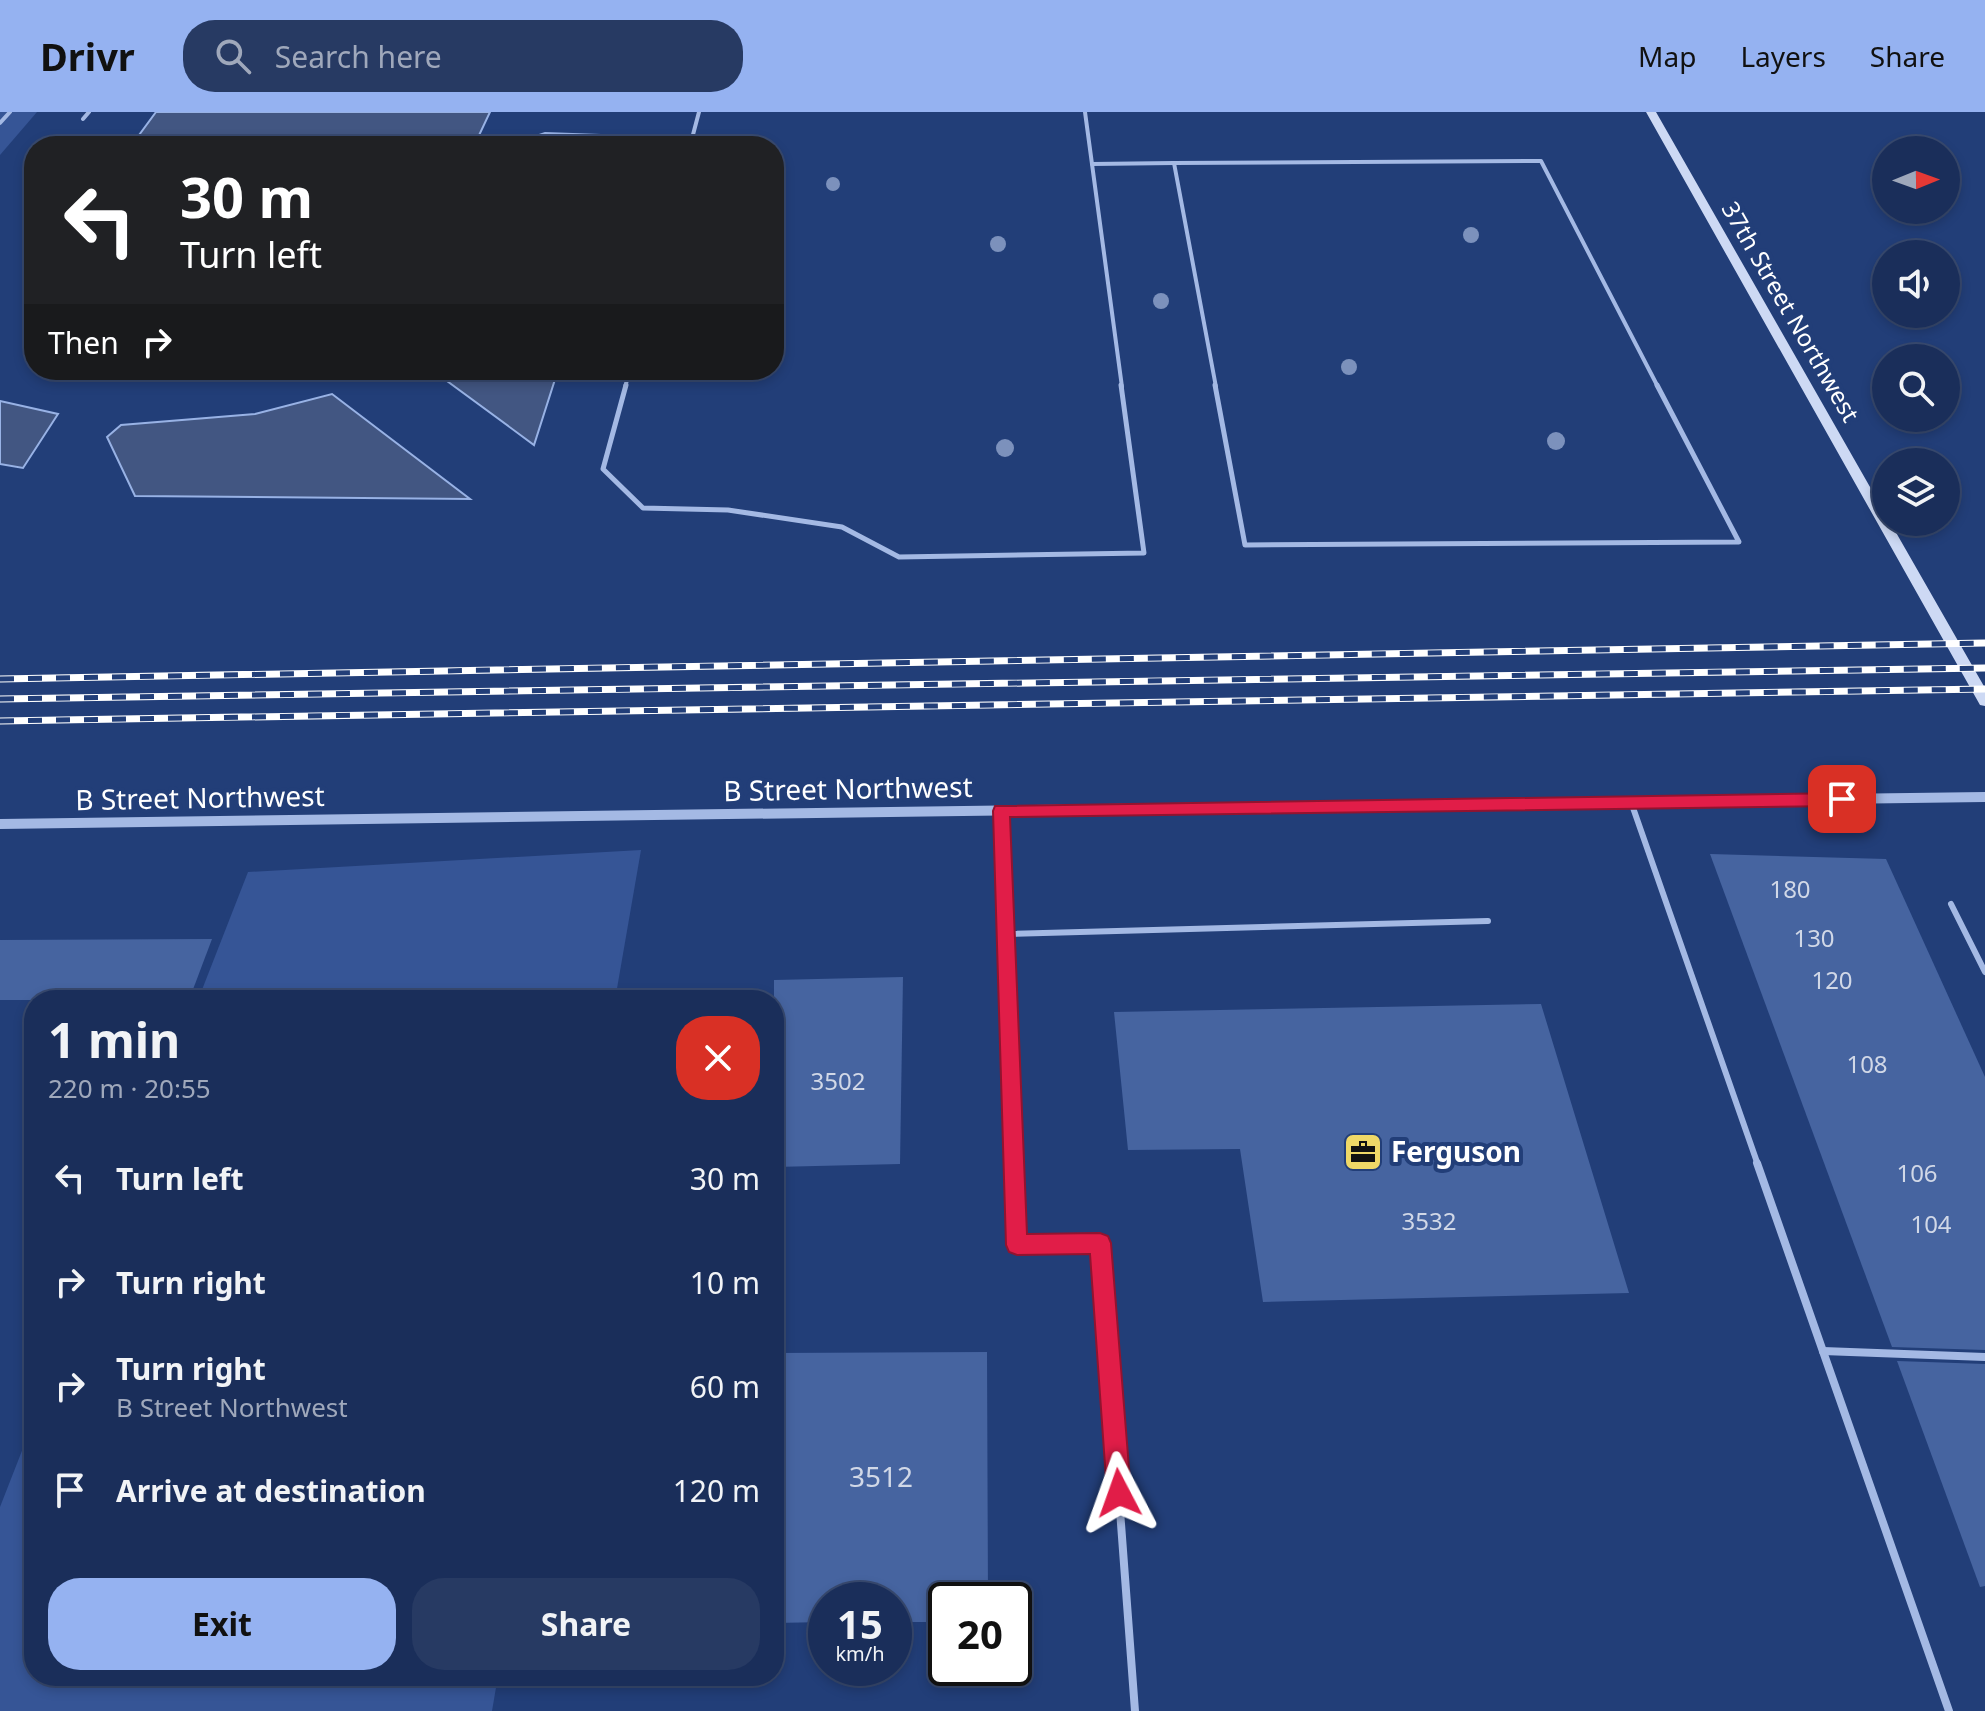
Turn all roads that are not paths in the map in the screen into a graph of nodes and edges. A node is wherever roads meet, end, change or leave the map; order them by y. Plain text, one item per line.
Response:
1 (10, 112) edge
2 (89, 112) edge
3 (699, 112) edge
4 (1085, 112) edge
5 (1651, 112) edge
6 (83, 119) dead end
7 (0, 123) edge
8 (693, 136) edge
9 (1174, 163) junction
10 (1092, 164) junction
11 (627, 380) edge
12 (1985, 701) edge
13 (1985, 797) edge
14 (1631, 802) junction
15 (1001, 811) junction
16 (0, 824) edge
17 (1951, 904) dead end
18 (1488, 921) dead end
19 (1005, 934) junction
20 (1985, 972) edge
21 (1823, 1351) junction
22 (1985, 1357) edge
23 (1135, 1711) edge
24 (1949, 1711) edge

1 - 7 lane
2 - 6 lane
3 - 8 lane
4 - 10 lane
5 - 12 main road, 37th Street Northwest
9 - 9 lane
9 - 10 lane
10 - 11 lane
13 - 14 street, B Street Northwest
14 - 15 street, B Street Northwest
14 - 21 lane
15 - 16 street, B Street Northwest
15 - 19 lane
17 - 20 lane
18 - 19 lane
19 - 23 lane
21 - 22 lane
21 - 24 lane

